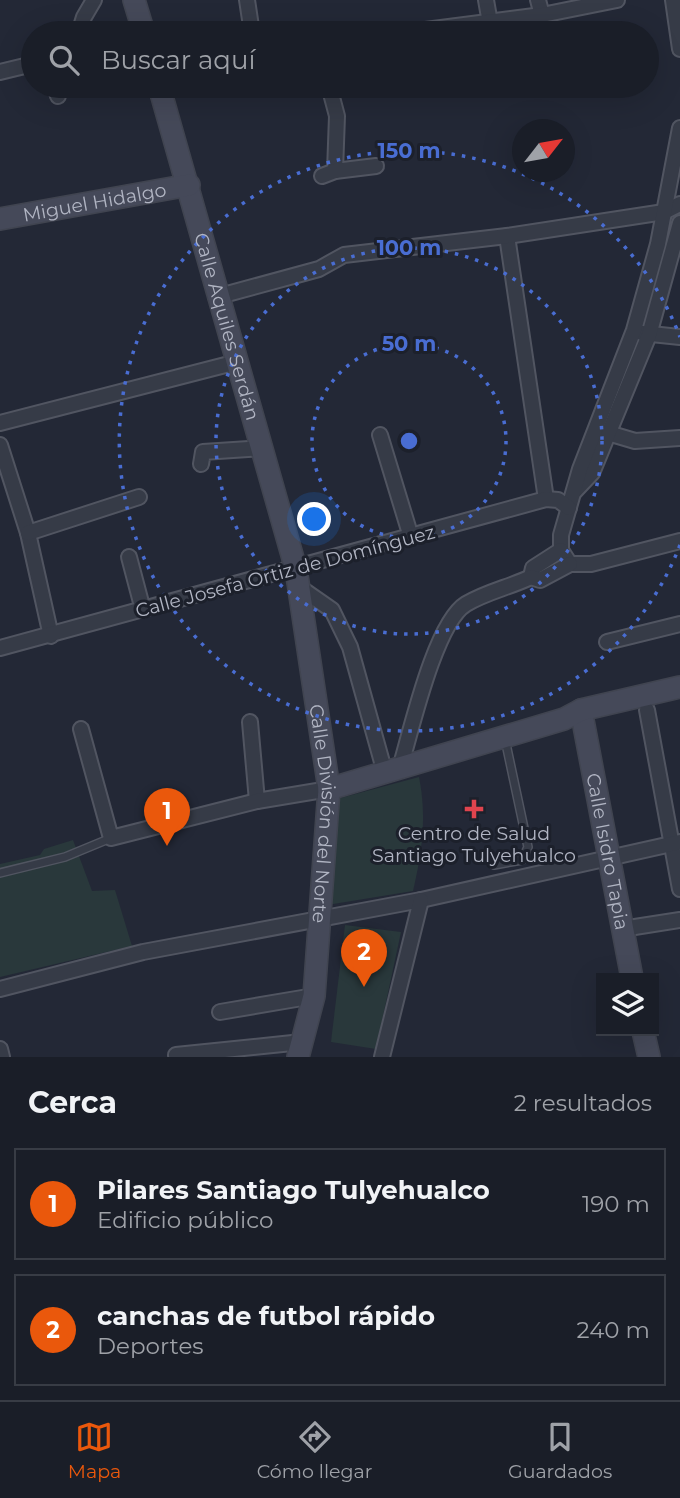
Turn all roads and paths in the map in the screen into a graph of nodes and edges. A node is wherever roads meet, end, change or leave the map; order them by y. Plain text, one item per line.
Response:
1 (94, 0) edge
2 (134, 0) edge
3 (247, 0) edge
4 (486, 0) edge
5 (538, 0) edge
6 (614, 0) edge
7 (673, 0) edge
8 (542, 15) junction
9 (83, 21) edge
10 (140, 21) edge
11 (250, 21) edge
12 (491, 21) edge
13 (504, 21) edge
14 (680, 49) edge
15 (21, 67) edge
16 (0, 72) edge
17 (163, 98) edge
18 (332, 98) edge
19 (680, 128) edge
20 (376, 166) dead end
21 (188, 185) junction
22 (680, 204) edge
23 (664, 212) junction
24 (0, 219) edge
25 (680, 223) edge
26 (507, 236) junction
27 (677, 249) edge
28 (216, 296) junction
29 (634, 330) junction
30 (649, 335) junction
31 (680, 337) edge
32 (236, 362) junction
33 (0, 423) edge
34 (608, 433) junction
35 (380, 435) dead end
36 (680, 438) edge
37 (0, 445) edge
38 (264, 449) junction
39 (201, 464) dead end
40 (574, 492) junction
41 (139, 497) dead end
42 (546, 499) junction
43 (569, 508) junction
44 (28, 533) junction
45 (411, 537) junction
46 (680, 541) edge
47 (561, 550) junction
48 (129, 557) dead end
49 (570, 564) junction
50 (531, 577) junction
51 (298, 578) junction
52 (143, 610) junction
53 (680, 624) edge
54 (51, 636) junction
55 (607, 642) dead end
56 (0, 648) edge
57 (680, 687) edge
58 (680, 702) edge
59 (647, 710) junction
60 (577, 717) junction
61 (250, 722) dead end
62 (81, 729) dead end
63 (505, 734) junction
64 (392, 771) junction
65 (329, 789) junction
66 (257, 801) junction
67 (111, 838) junction
68 (676, 843) edge
69 (610, 859) junction
70 (494, 865) dead end
71 (0, 873) edge
72 (680, 889) edge
73 (421, 900) junction
74 (319, 920) junction
75 (680, 920) edge
76 (622, 929) junction
77 (631, 973) edge
78 (0, 989) edge
79 (314, 996) junction
80 (220, 1012) dead end
81 (644, 1036) edge
82 (0, 1049) edge
83 (300, 1049) edge
84 (176, 1055) dead end
85 (2, 1057) edge
86 (382, 1057) edge
87 (649, 1057) edge

1 - 9 street
2 - 10 main road
3 - 11 street
4 - 12 street
5 - 8 street
6 - 8 street
7 - 14 street
8 - 13 street
15 - 16 street
17 - 21 main road, Calle Aquiles Serdán
18 - 20 street
19 - 23 street
21 - 24 main road, Miguel Hidalgo
21 - 28 main road, Calle Aquiles Serdán
22 - 23 street
23 - 26 street
23 - 29 street
25 - 27 street
26 - 28 street
26 - 42 street
27 - 30 street
28 - 32 main road, Calle Aquiles Serdán
29 - 30 street
29 - 40 street
30 - 31 street
30 - 34 street
32 - 33 street
32 - 38 main road, Calle Aquiles Serdán
34 - 36 street
34 - 40 street
35 - 45 street
37 - 44 street
38 - 39 street
38 - 51 main road, Calle Aquiles Serdán
40 - 43 street
41 - 44 street
42 - 43 street
42 - 45 street, Calle Josefa Ortiz de Domínguez
43 - 47 street
44 - 54 street
45 - 51 street, Calle Josefa Ortiz de Domínguez
46 - 49 street
47 - 49 street
47 - 50 street
48 - 52 street
49 - 50 street
50 - 64 street
51 - 52 street, Calle Josefa Ortiz de Domínguez
51 - 64 street
51 - 65 main road, Calle División del Norte
52 - 54 street, Calle Josefa Ortiz de Domínguez
53 - 55 street
54 - 56 street, Calle Josefa Ortiz de Domínguez
57 - 60 main road
58 - 59 main road
59 - 60 main road
59 - 68 street
60 - 63 main road
60 - 69 main road, Calle Isidro Tapia
61 - 66 street
62 - 67 street
63 - 64 main road
63 - 70 lane
64 - 65 main road
65 - 66 street
65 - 74 main road, Calle División del Norte
66 - 67 street
67 - 71 lane
68 - 69 street
68 - 72 street
69 - 73 street
69 - 76 main road, Calle Isidro Tapia
73 - 74 street
73 - 86 street
74 - 78 street
74 - 79 main road, Calle División del Norte
75 - 76 street
76 - 77 main road, Calle Isidro Tapia
79 - 80 street
79 - 83 main road, Calle División del Norte
81 - 87 main road
82 - 85 street
83 - 84 street

